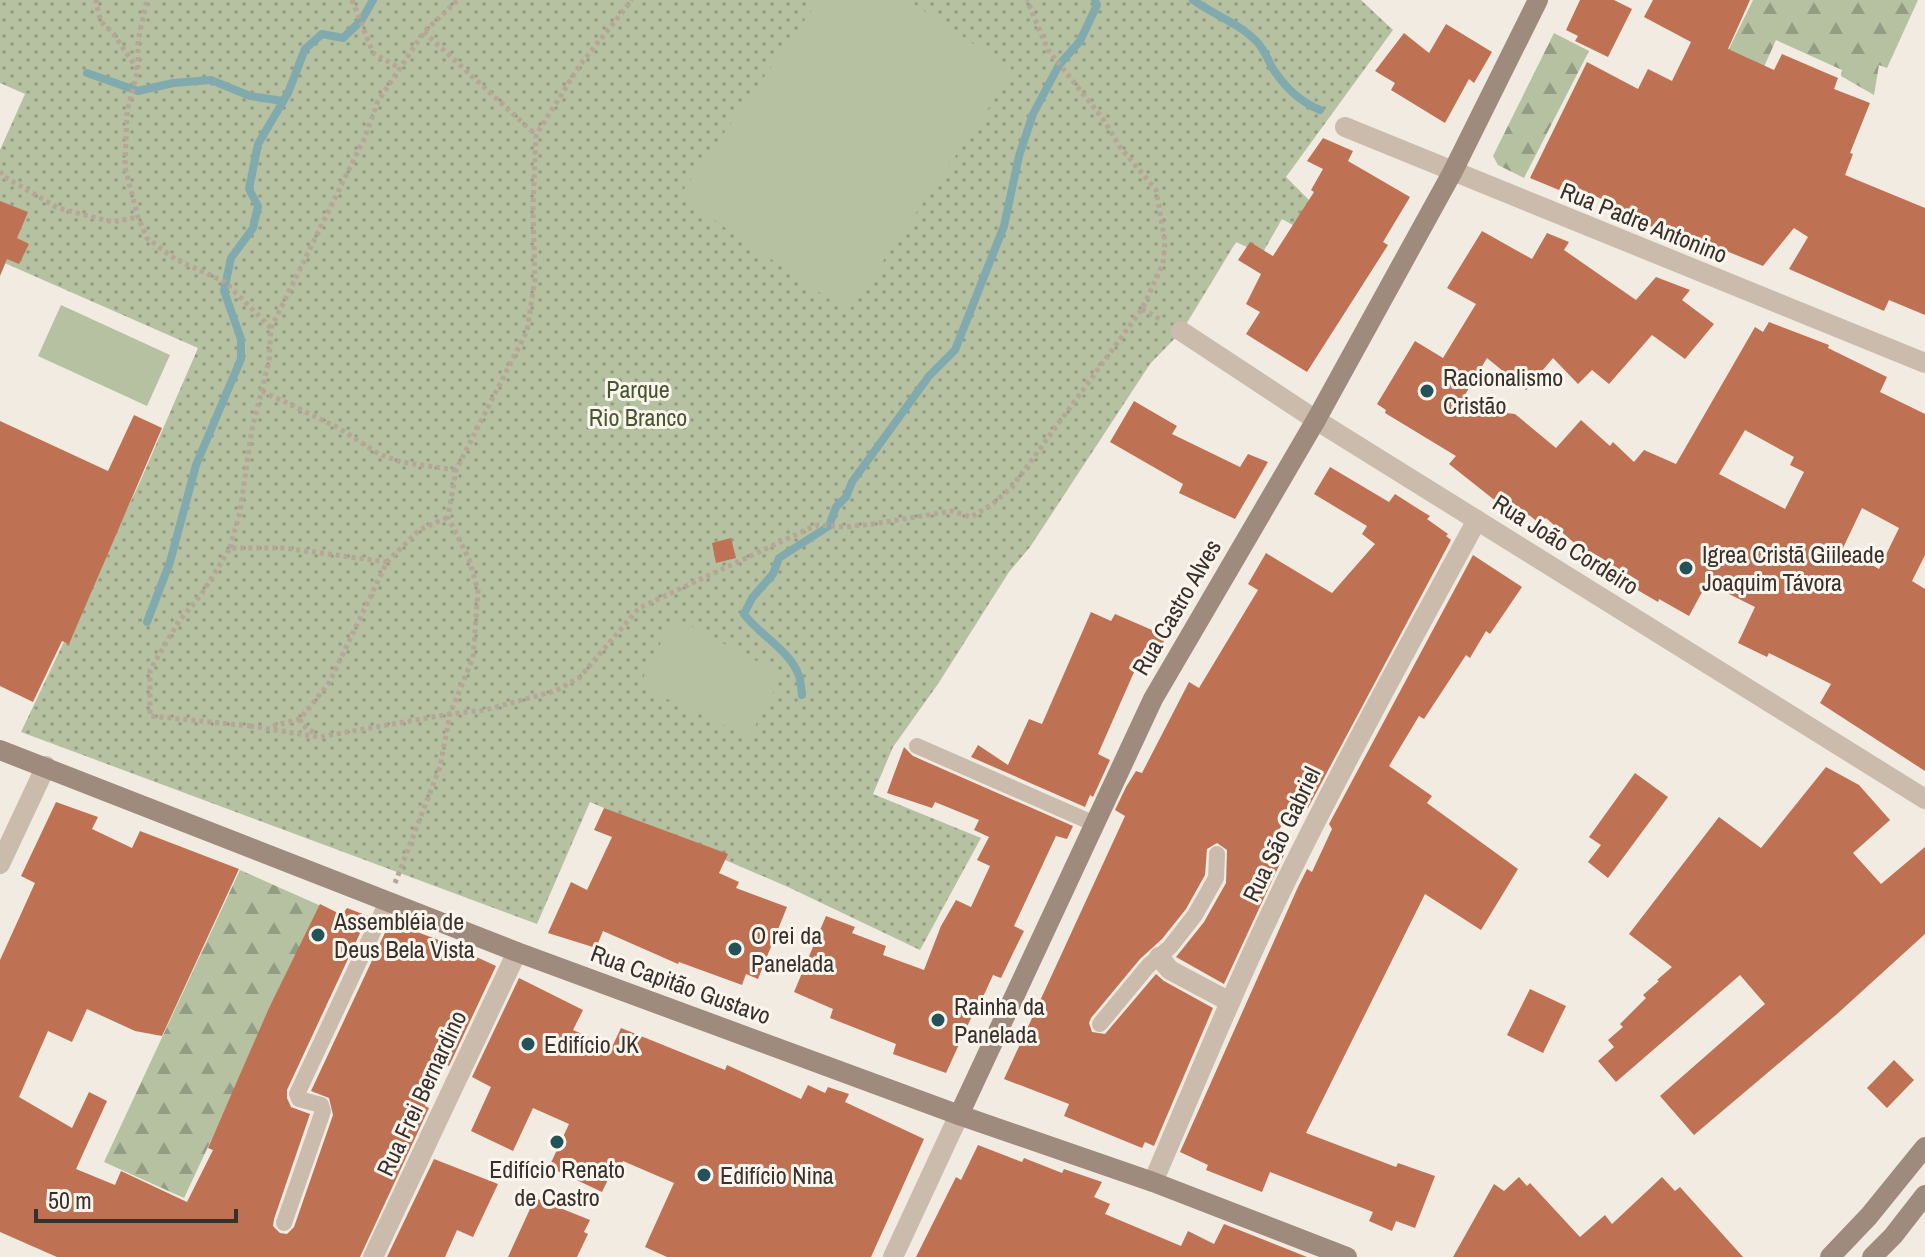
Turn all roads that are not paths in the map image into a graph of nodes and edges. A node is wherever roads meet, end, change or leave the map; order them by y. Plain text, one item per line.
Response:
1 (1538, 0) edge
2 (1345, 127) dead end
3 (1452, 173) junction
4 (1181, 331) dead end
5 (1925, 363) edge
6 (1316, 420) junction
7 (1477, 520) junction
8 (917, 746) dead end
9 (0, 750) edge
10 (46, 766) junction
11 (1925, 799) edge
12 (1095, 824) junction
13 (1217, 854) dead end
14 (0, 864) edge
15 (387, 902) junction
16 (517, 952) junction
17 (1159, 957) junction
18 (1230, 1002) junction
19 (1100, 1024) dead end
20 (959, 1115) junction
21 (1925, 1147) edge
22 (1153, 1182) junction
23 (1925, 1195) edge
24 (1869, 1216) junction
25 (284, 1223) dead end
26 (1893, 1236) junction
27 (373, 1257) edge
28 (893, 1257) edge
29 (1347, 1257) edge
30 (1830, 1257) edge
31 (1872, 1257) edge

1 - 3 street, Rua Castro Alves
2 - 3 street, Rua Padre Antonino
3 - 5 street, Rua Padre Antonino
3 - 6 street, Rua Castro Alves
4 - 6 street, Rua João Cordeiro
6 - 7 street, Rua João Cordeiro
6 - 12 street, Rua Castro Alves
7 - 11 street, Rua João Cordeiro
7 - 18 street, Rua São Gabriel
8 - 12 lane
9 - 10 street, Rua Capitão Gustavo
10 - 14 street
10 - 15 street, Rua Capitão Gustavo
12 - 20 street, Rua Castro Alves
13 - 17 lane
15 - 16 street, Rua Capitão Gustavo
15 - 25 lane
16 - 20 street, Rua Capitão Gustavo
16 - 27 street, Rua Frei Bernardino
17 - 18 street
17 - 19 lane
18 - 22 street, Rua São Gabriel
20 - 22 street, Rua Capitão Gustavo
20 - 28 street, Rua Castro Alves
21 - 24 street
22 - 29 street, Rua Capitão Gustavo
23 - 26 street
24 - 26 street
24 - 30 street
26 - 31 street

